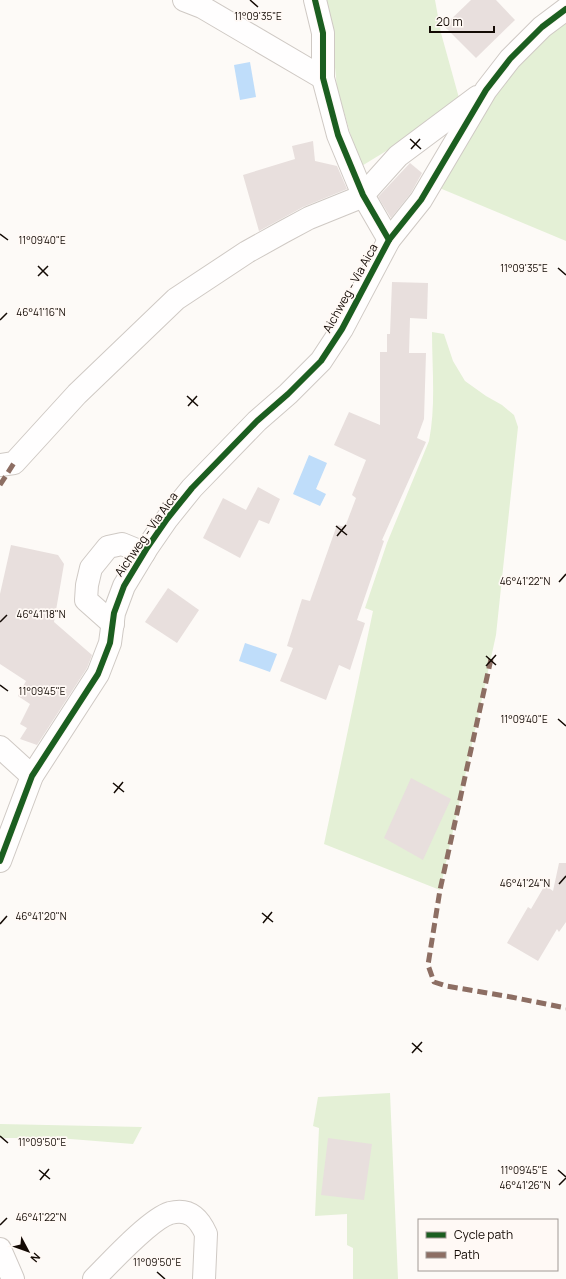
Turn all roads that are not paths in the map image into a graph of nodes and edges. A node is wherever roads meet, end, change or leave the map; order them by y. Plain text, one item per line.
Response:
1 (184, 0) edge
2 (315, 0) edge
3 (566, 10) edge
4 (323, 78) junction
5 (486, 90) junction
6 (363, 195) junction
7 (389, 240) junction
8 (0, 465) edge
9 (144, 553) junction
10 (112, 624) junction
11 (0, 747) edge
12 (32, 776) junction
13 (7, 817) edge
14 (0, 861) edge
15 (0, 1249) edge
16 (13, 1279) edge
17 (94, 1279) edge
18 (204, 1279) edge

1 - 4 street
2 - 4 street, Aichweg - Via Aica
3 - 5 street, Aichweg - Via Aica
4 - 6 street, Aichweg - Via Aica
5 - 6 street, Aichweg - Via Aica
5 - 7 street, Aichweg - Via Aica
6 - 7 street, Aichweg - Via Aica
6 - 8 street, Aichweg - Via Aica
7 - 9 street, Aichweg - Via Aica
9 - 10 street, Aichweg - Via Aica
9 - 10 street
10 - 12 street, Aichweg - Via Aica
11 - 12 street
12 - 13 street, Aichweg - Via Aica
13 - 14 street, Aichweg - Via Aica
15 - 16 street
17 - 18 street

